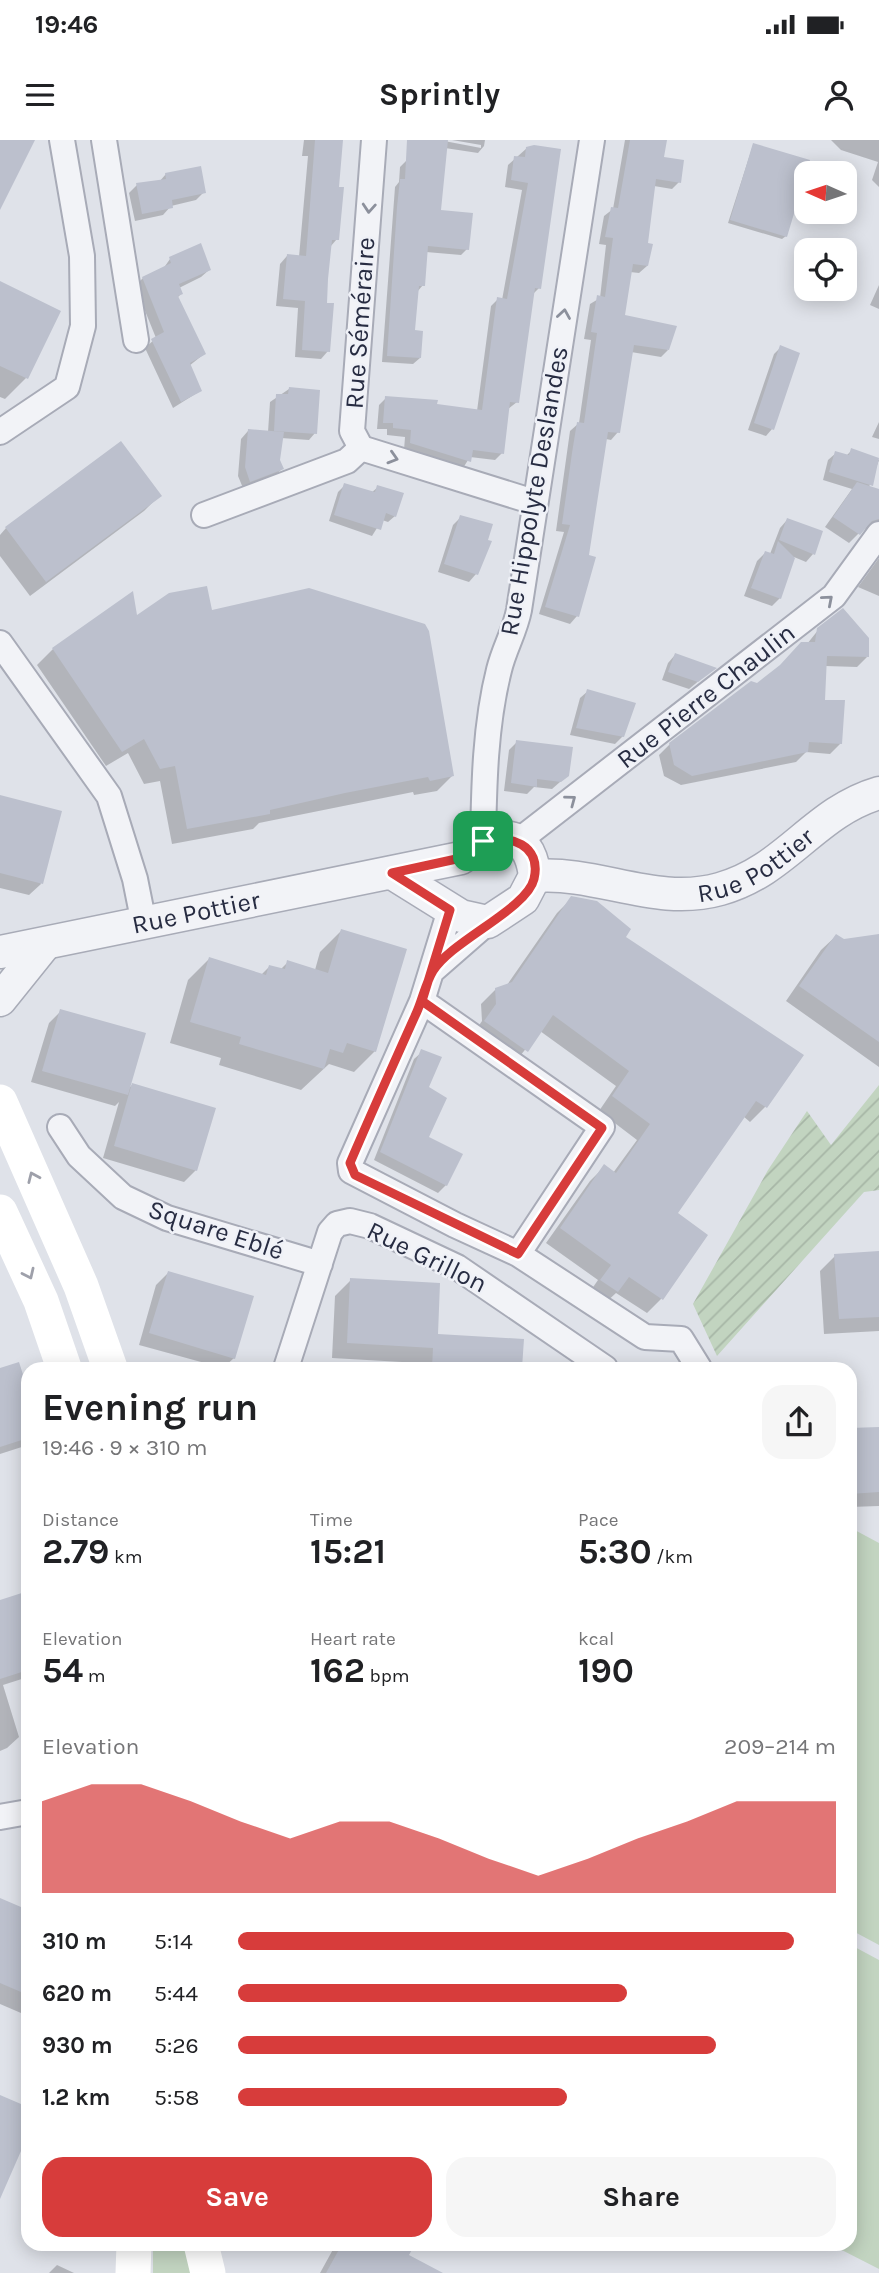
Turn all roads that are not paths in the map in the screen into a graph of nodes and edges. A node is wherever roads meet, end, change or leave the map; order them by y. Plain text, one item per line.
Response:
1 (62, 140) edge
2 (104, 140) edge
3 (374, 140) edge
4 (592, 140) edge
5 (136, 340) dead end
6 (0, 432) edge
7 (361, 448) junction
8 (534, 502) junction
9 (204, 515) dead end
10 (879, 534) edge
11 (0, 643) edge
12 (879, 793) edge
13 (517, 842) junction
14 (472, 850) junction
15 (392, 873) junction
16 (535, 876) junction
17 (449, 908) junction
18 (488, 922) junction
19 (144, 924) junction
20 (45, 944) junction
21 (0, 952) edge
22 (433, 970) junction
23 (0, 1000) edge
24 (422, 1001) junction
25 (0, 1102) edge
26 (60, 1127) dead end
27 (0, 1212) edge
28 (518, 1254) junction
29 (320, 1264) junction
30 (62, 1362) edge
31 (108, 1362) edge
32 (288, 1362) edge
33 (596, 1362) edge
34 (695, 1362) edge
35 (21, 1813) edge
36 (0, 1817) edge
37 (134, 2251) edge
38 (203, 2251) edge
39 (133, 2273) edge
40 (208, 2273) edge

1 - 6 street
2 - 5 street
3 -> 7 street, Rue Séméraire
8 -> 4 street, Rue Hippolyte Deslandes
7 -> 8 street, Rue Séméraire
7 - 9 street
8 - 14 street, Rue Hippolyte Deslandes
13 -> 10 street, Rue Pierre Chaulin
11 - 19 street
12 - 16 street, Rue Pottier
13 - 14 street, Rue Pottier
13 - 16 street
14 - 15 street, Rue Pottier
14 - 17 street
15 - 17 street
15 - 19 street, Rue Pottier
16 - 18 street
17 - 18 street
17 - 22 street
18 - 22 street
19 - 20 street, Rue Pottier
20 - 21 street, Rue Pottier
20 - 23 street
22 - 24 street
24 - 28 street
24 - 28 street
31 -> 25 main road
26 - 29 street, Square Eblé
27 -> 30 main road
28 - 34 street
29 - 32 street, Rue Grillon
29 - 33 street, Rue Grillon
35 - 36 street
37 - 39 main road
38 - 40 main road

